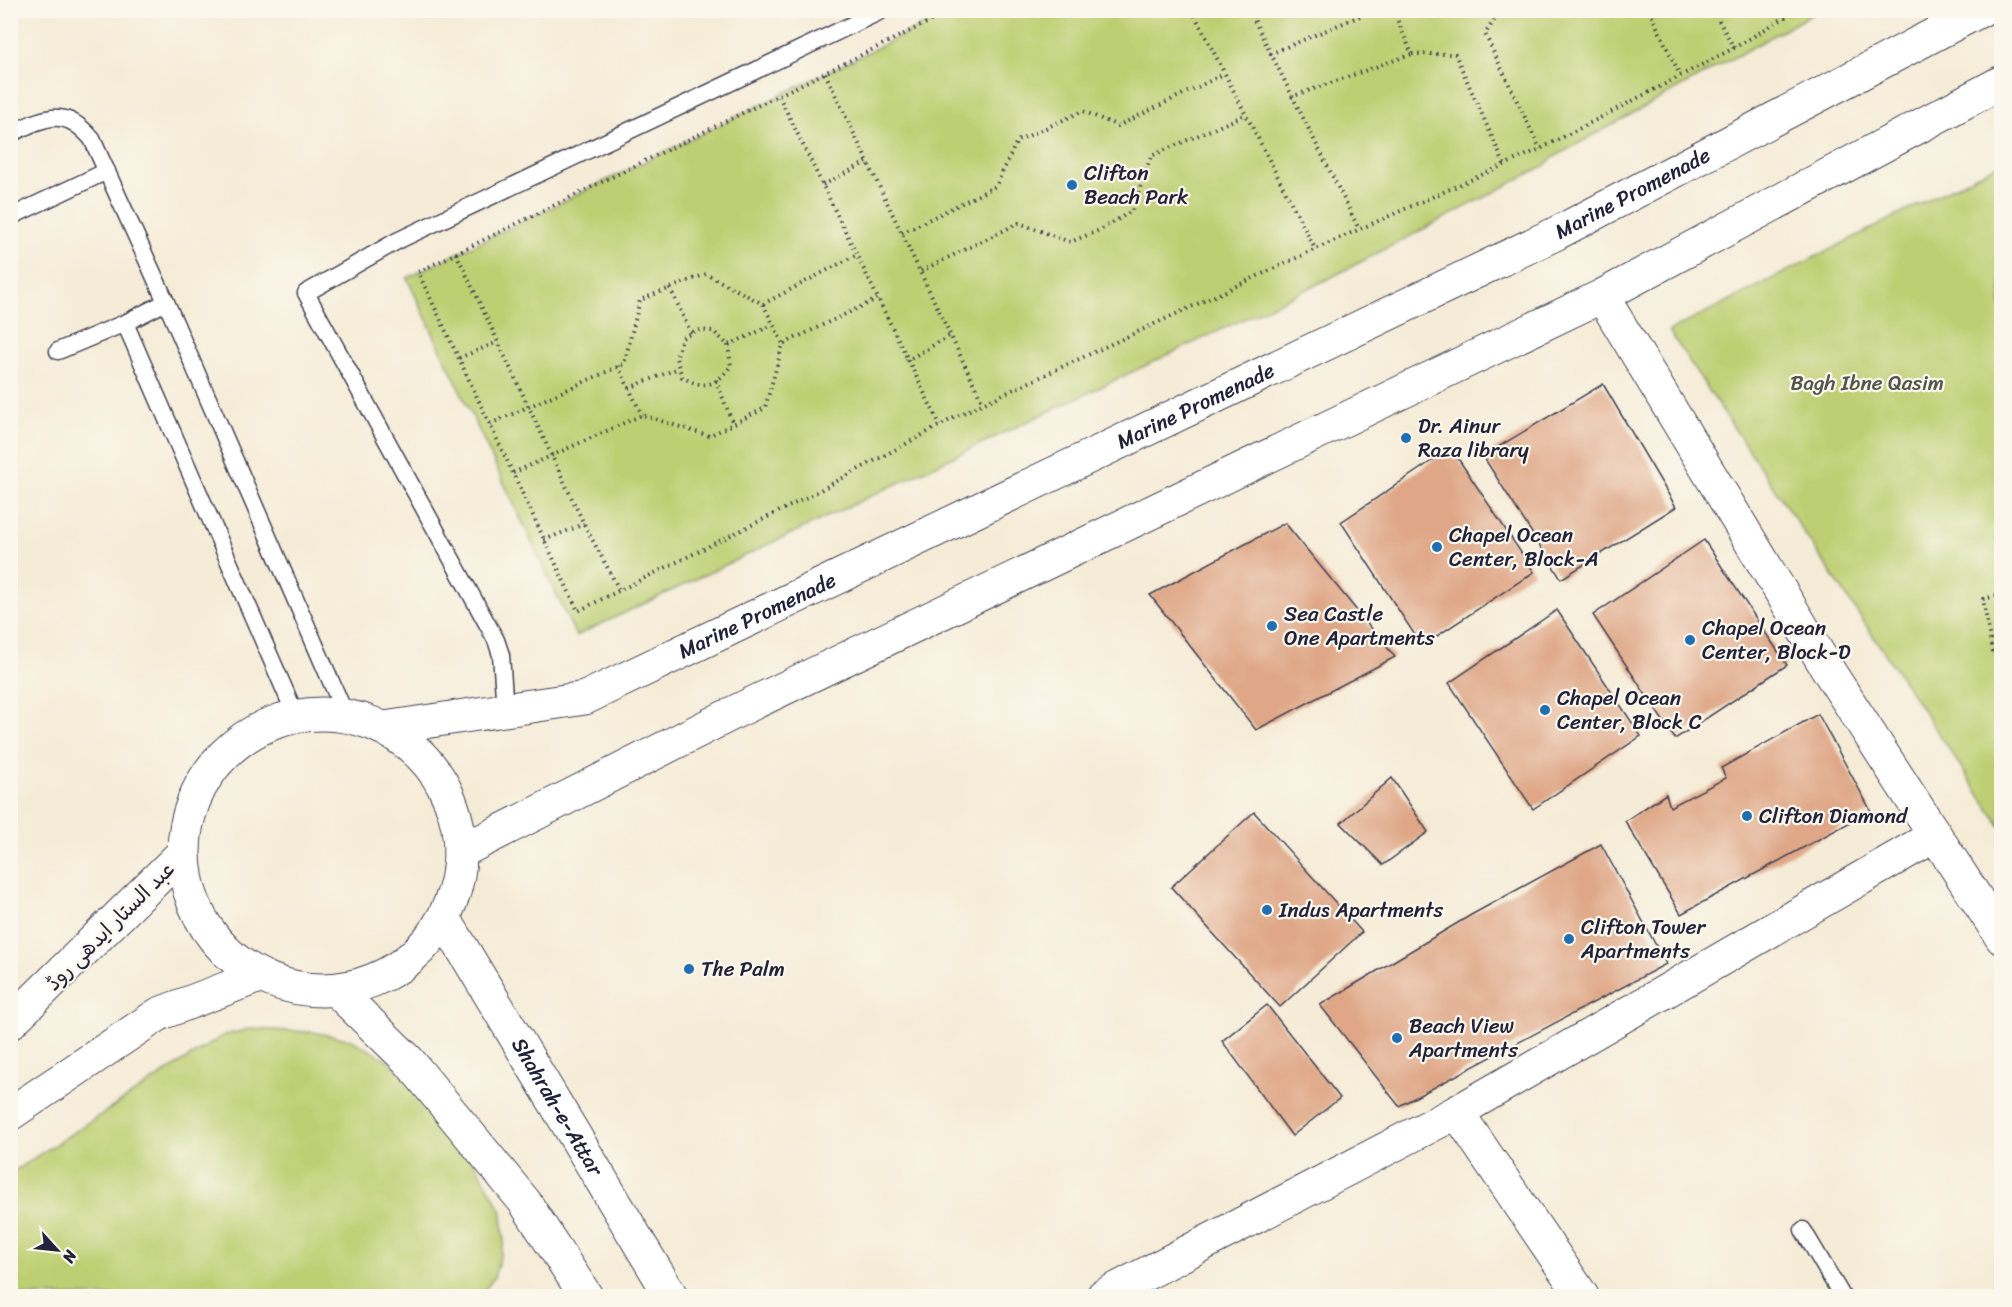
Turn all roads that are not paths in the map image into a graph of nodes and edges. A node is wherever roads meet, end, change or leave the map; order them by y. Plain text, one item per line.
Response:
1 (883, 10) edge
2 (1981, 10) edge
3 (2001, 82) edge
4 (10, 134) edge
5 (107, 171) junction
6 (10, 217) edge
7 (1602, 296) junction
8 (166, 302) junction
9 (125, 323) junction
10 (58, 351) dead end
11 (506, 710) junction
12 (296, 716) junction
13 (346, 716) junction
14 (384, 728) junction
15 (1934, 836) junction
16 (460, 852) junction
17 (183, 853) junction
18 (444, 918) junction
19 (2001, 938) edge
20 (258, 976) junction
21 (336, 990) junction
22 (10, 1023) edge
23 (1457, 1112) junction
24 (10, 1113) edge
25 (1803, 1230) dead end
26 (586, 1296) edge
27 (671, 1296) edge
28 (1103, 1296) edge
29 (1582, 1296) edge
30 (1842, 1296) edge

1 - 11 lane
2 - 11 main road, Marine Promenade
3 - 7 main road
4 - 5 lane
5 - 6 lane
5 - 8 lane
7 - 15 main road
7 - 16 main road
8 - 9 lane
8 - 13 lane
9 - 10 lane
9 - 12 lane
11 - 14 main road, Marine Promenade
12 - 13 main road
12 - 17 main road
13 - 14 main road
14 - 16 main road
15 - 19 main road
15 - 23 main road
16 - 18 main road
17 - 20 main road
17 - 22 main road, عبد الستار ایدھی روڈ
18 - 21 main road
18 - 27 main road, Shahrah-e-Attar
20 - 21 main road
20 - 24 main road
21 - 26 main road
23 - 28 main road
23 - 29 main road
25 - 30 lane

